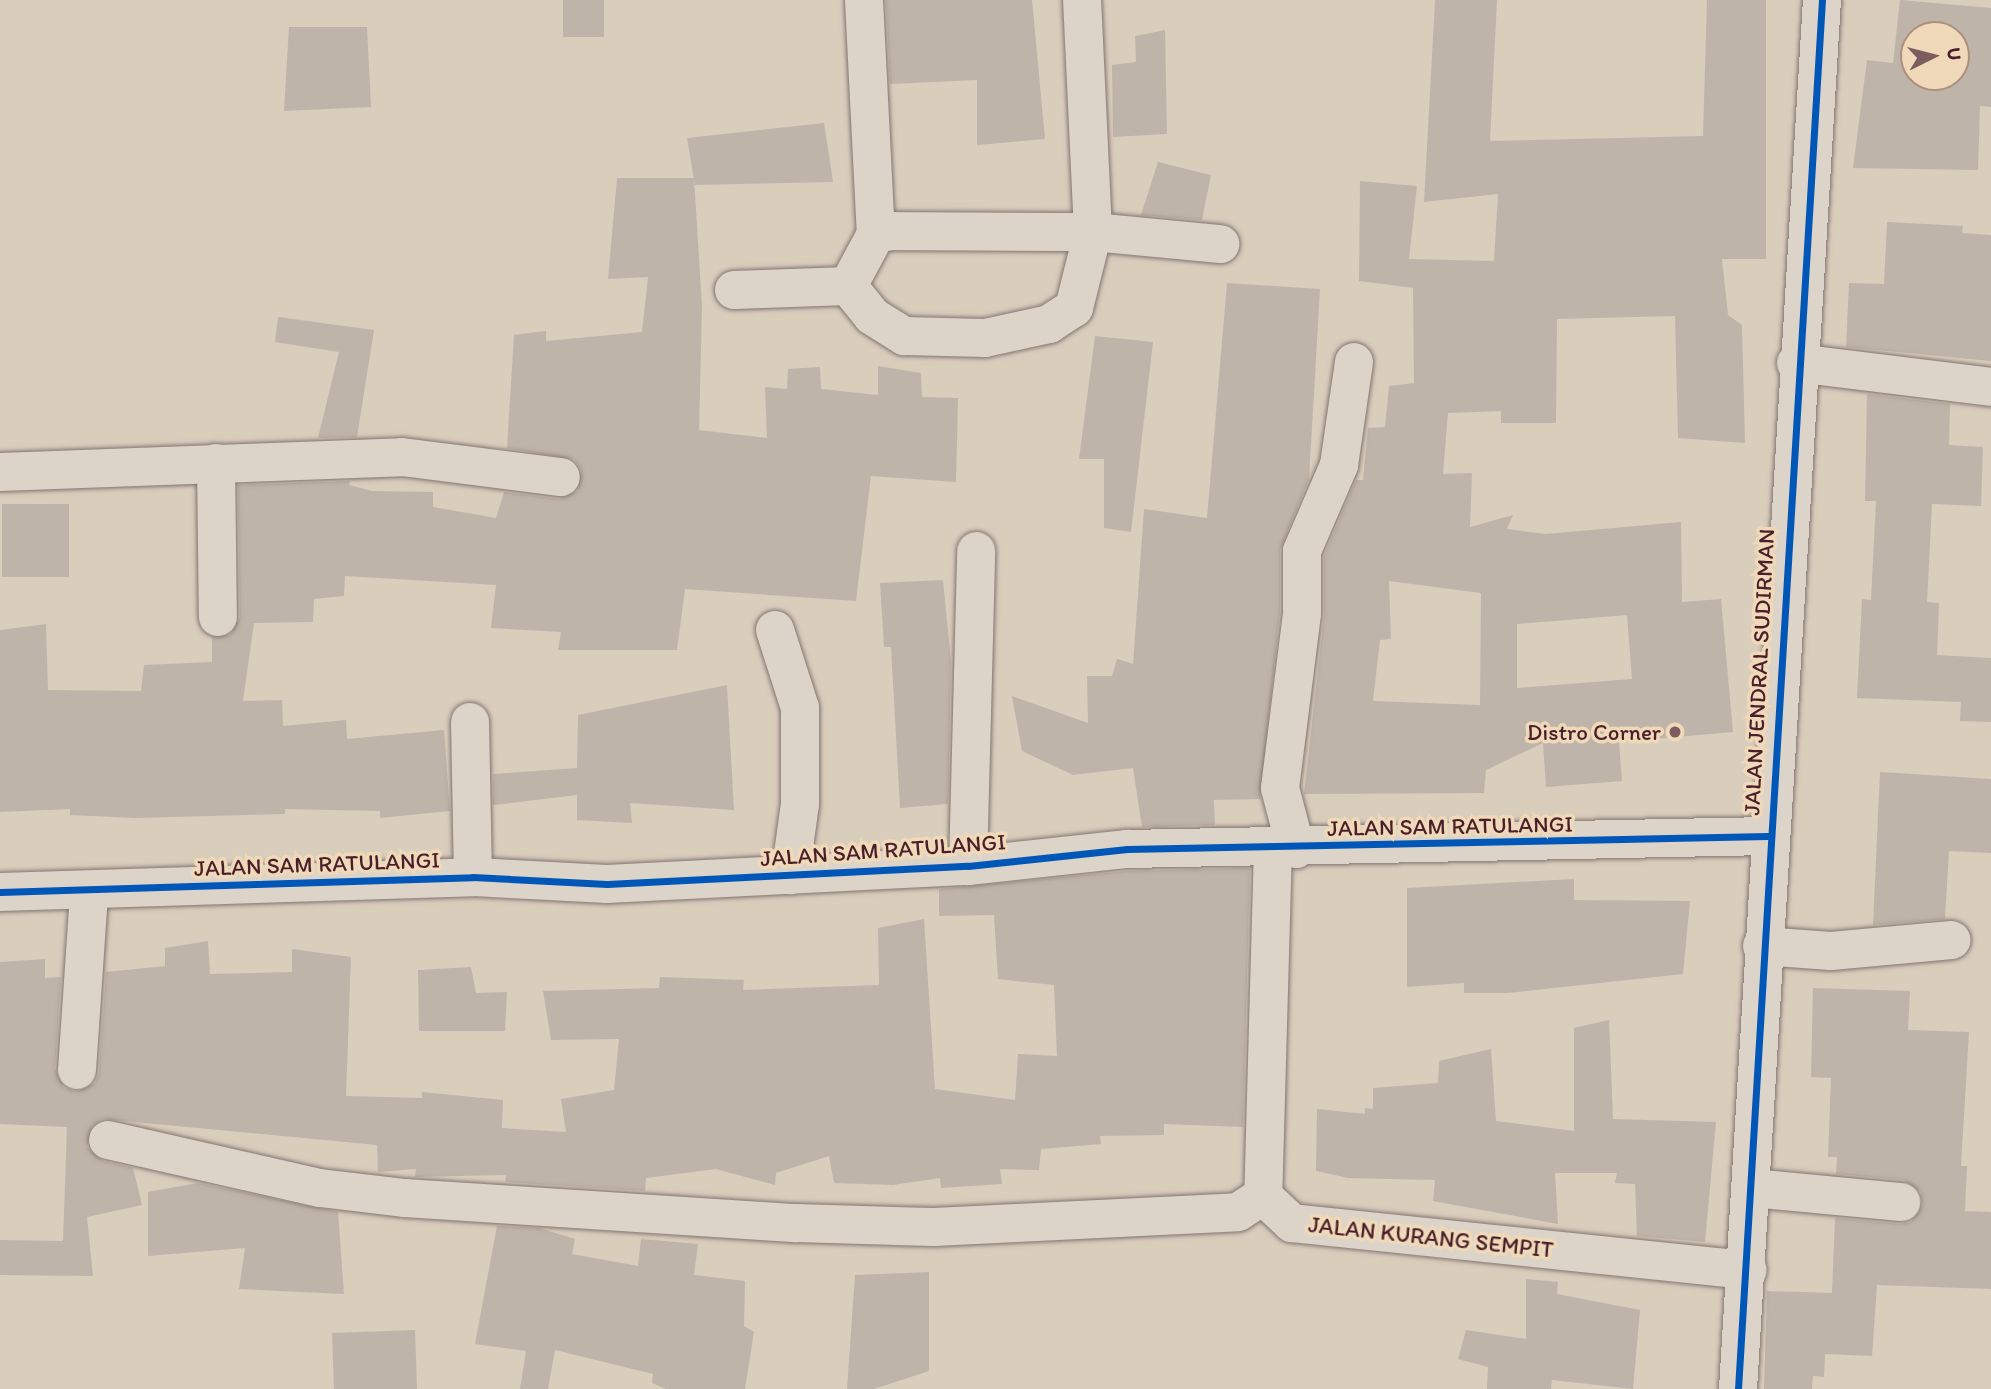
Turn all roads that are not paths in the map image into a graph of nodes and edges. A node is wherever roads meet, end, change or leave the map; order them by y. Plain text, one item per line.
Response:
1 (864, 0) edge
2 (1082, 0) edge
3 (1822, 0) edge
4 (1093, 232) junction
5 (876, 234) junction
6 (1220, 244) dead end
7 (848, 286) junction
8 (734, 290) dead end
9 (1354, 362) dead end
10 (1796, 363) junction
11 (1991, 387) edge
12 (215, 463) junction
13 (0, 472) edge
14 (561, 477) dead end
15 (975, 551) dead end
16 (218, 617) dead end
17 (775, 630) dead end
18 (470, 722) dead end
19 (1768, 836) junction
20 (1285, 847) junction
21 (968, 866) junction
22 (790, 875) junction
23 (473, 877) junction
24 (0, 892) edge
25 (89, 892) junction
26 (1951, 940) dead end
27 (1762, 946) junction
28 (77, 1070) dead end
29 (108, 1140) dead end
30 (1752, 1188) junction
31 (1263, 1196) junction
32 (1900, 1202) dead end
33 (1748, 1270) junction
34 (1738, 1389) edge

1 - 5 street
2 - 4 street
3 - 10 street, JALAN JENDRAL SUDIRMAN
4 - 5 street
4 - 6 street
4 - 7 street
5 - 7 street
7 - 8 street
9 - 20 street
10 - 11 street
10 - 19 street, JALAN JENDRAL SUDIRMAN
12 - 13 street
12 - 14 street
12 - 16 street
15 - 21 street
17 - 22 street
18 - 23 street
19 - 20 street, JALAN SAM RATULANGI
19 - 27 street, JALAN JENDRAL SUDIRMAN
20 - 21 street, JALAN SAM RATULANGI
20 - 31 street
21 - 22 street, JALAN SAM RATULANGI
22 - 23 street, JALAN SAM RATULANGI
23 - 25 street, JALAN SAM RATULANGI
24 - 25 street, JALAN SAM RATULANGI
25 - 28 street
26 - 27 street
27 - 30 street, JALAN JENDRAL SUDIRMAN
29 - 31 street
30 - 32 street
30 - 33 street, JALAN JENDRAL SUDIRMAN
31 - 33 street, JALAN KURANG SEMPIT
33 - 34 street, JALAN JENDRAL SUDIRMAN

